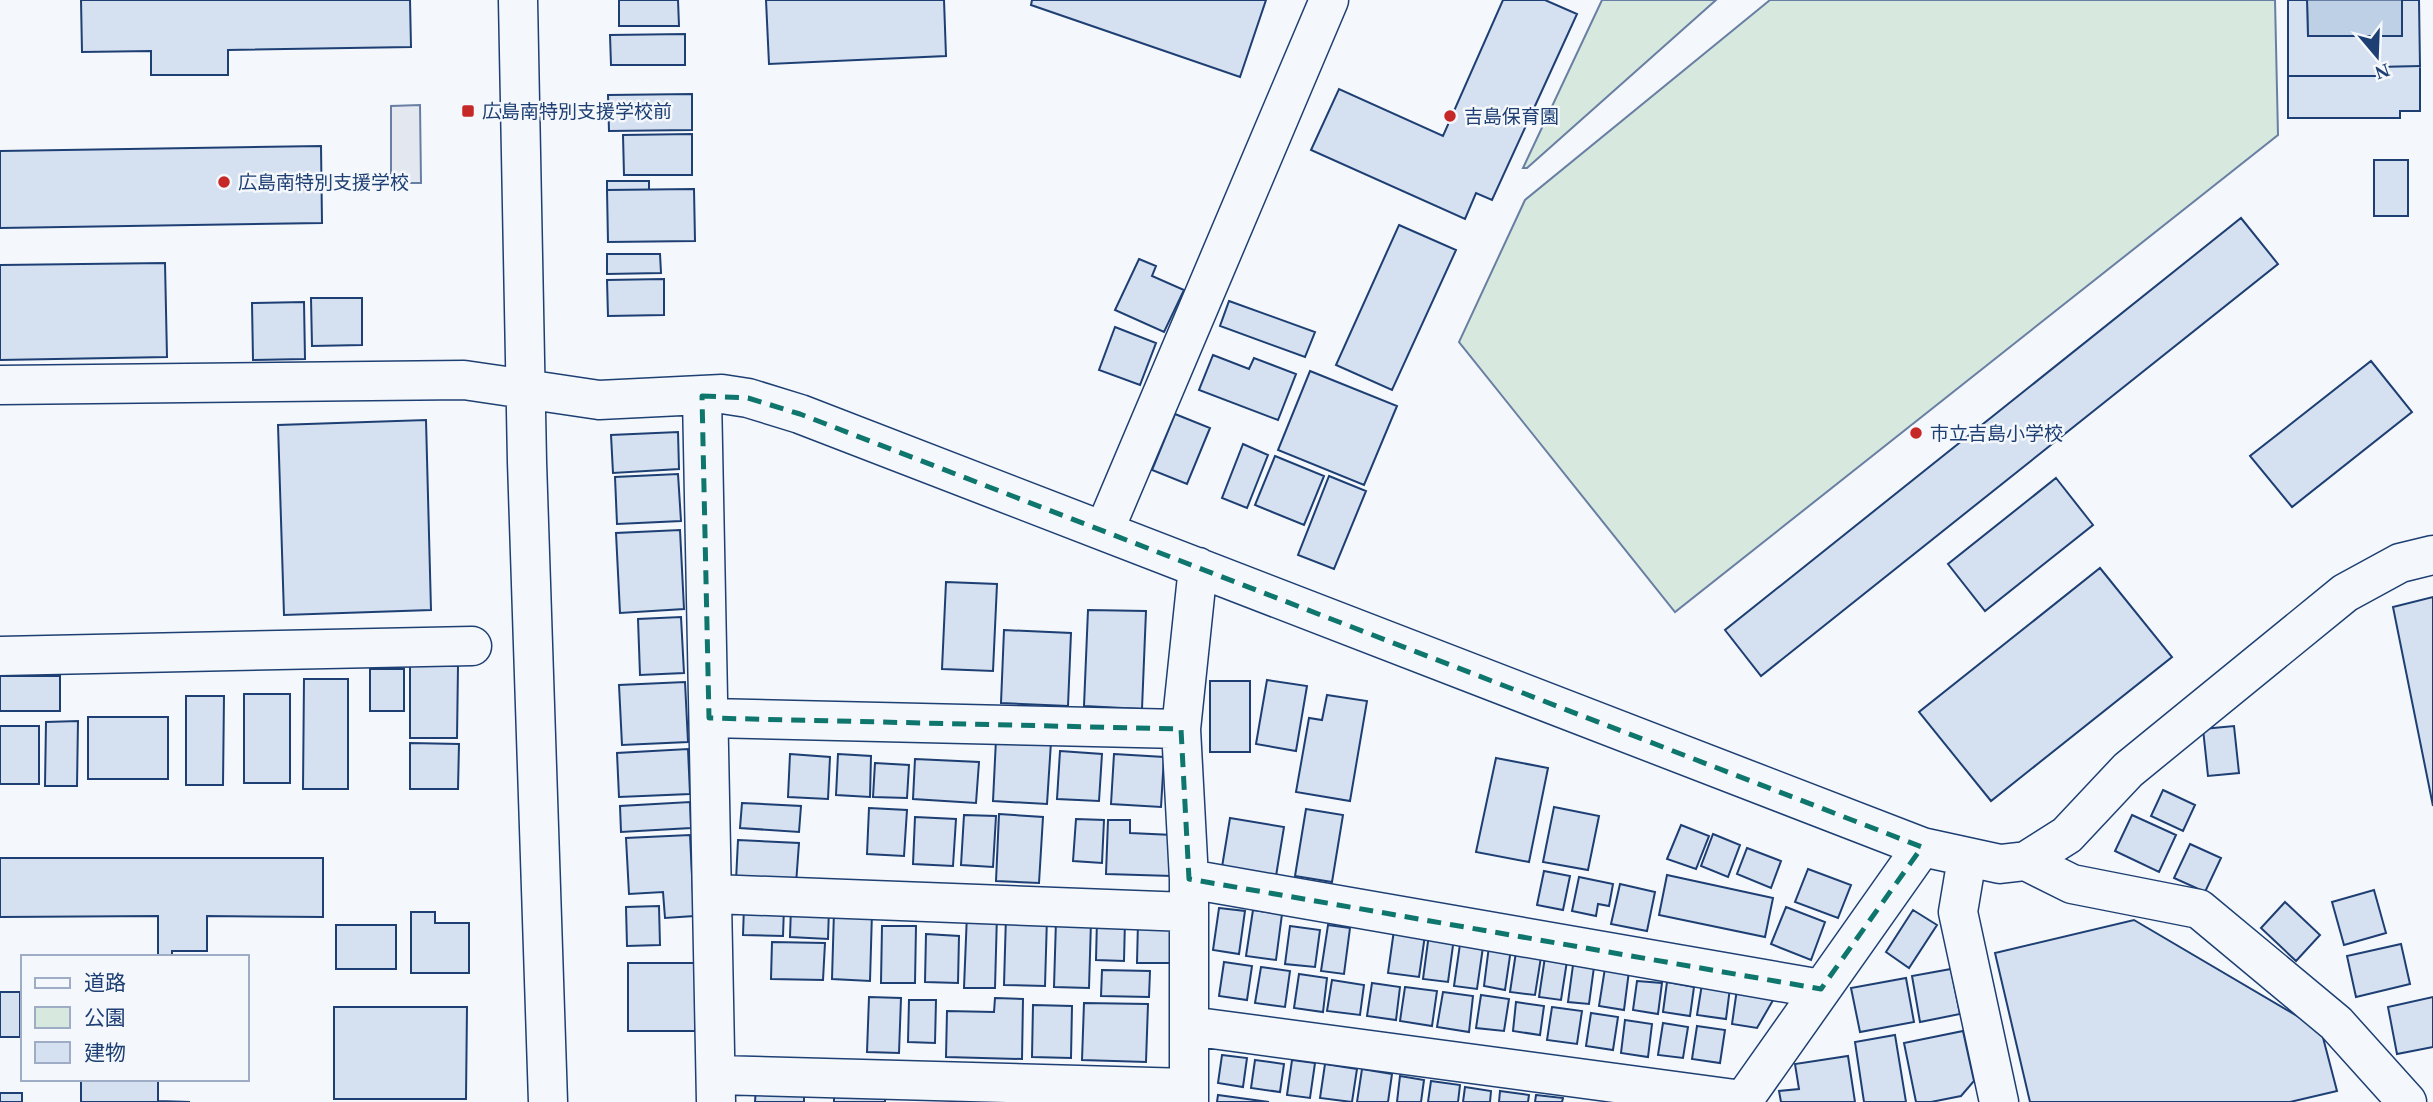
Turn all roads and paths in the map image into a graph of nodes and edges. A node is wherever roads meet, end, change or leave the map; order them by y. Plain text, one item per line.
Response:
1 (518, 0) edge
2 (1329, 0) edge
3 (0, 385) edge
4 (526, 390) junction
5 (702, 396) junction
6 (1104, 531) junction
7 (2433, 555) edge
8 (1198, 567) junction
9 (472, 646) dead end
10 (0, 656) edge
11 (709, 718) junction
12 (1181, 729) junction
13 (1922, 847) junction
14 (1967, 859) junction
15 (2026, 861) junction
16 (714, 894) junction
17 (1188, 895) junction
18 (1821, 989) junction
19 (1190, 1026) junction
20 (716, 1089) edge
21 (1188, 1095) edge
22 (1742, 1101) edge
23 (548, 1102) edge
24 (1999, 1102) edge
25 (2407, 1102) edge

1 - 4 street
2 - 6 street
3 - 4 street
4 - 5 street
4 - 23 street
5 - 6 street
5 - 11 street
6 - 8 street
7 - 15 street
8 - 12 street
8 - 13 street
9 - 10 street
11 - 12 street
11 - 16 street
12 - 17 street
13 - 14 street
13 - 18 street
14 - 15 street
14 - 24 street
15 - 25 street
16 - 17 street
16 - 20 street
17 - 18 street
17 - 19 street
18 - 22 street
19 - 21 street
19 - 22 street
20 - 21 street

